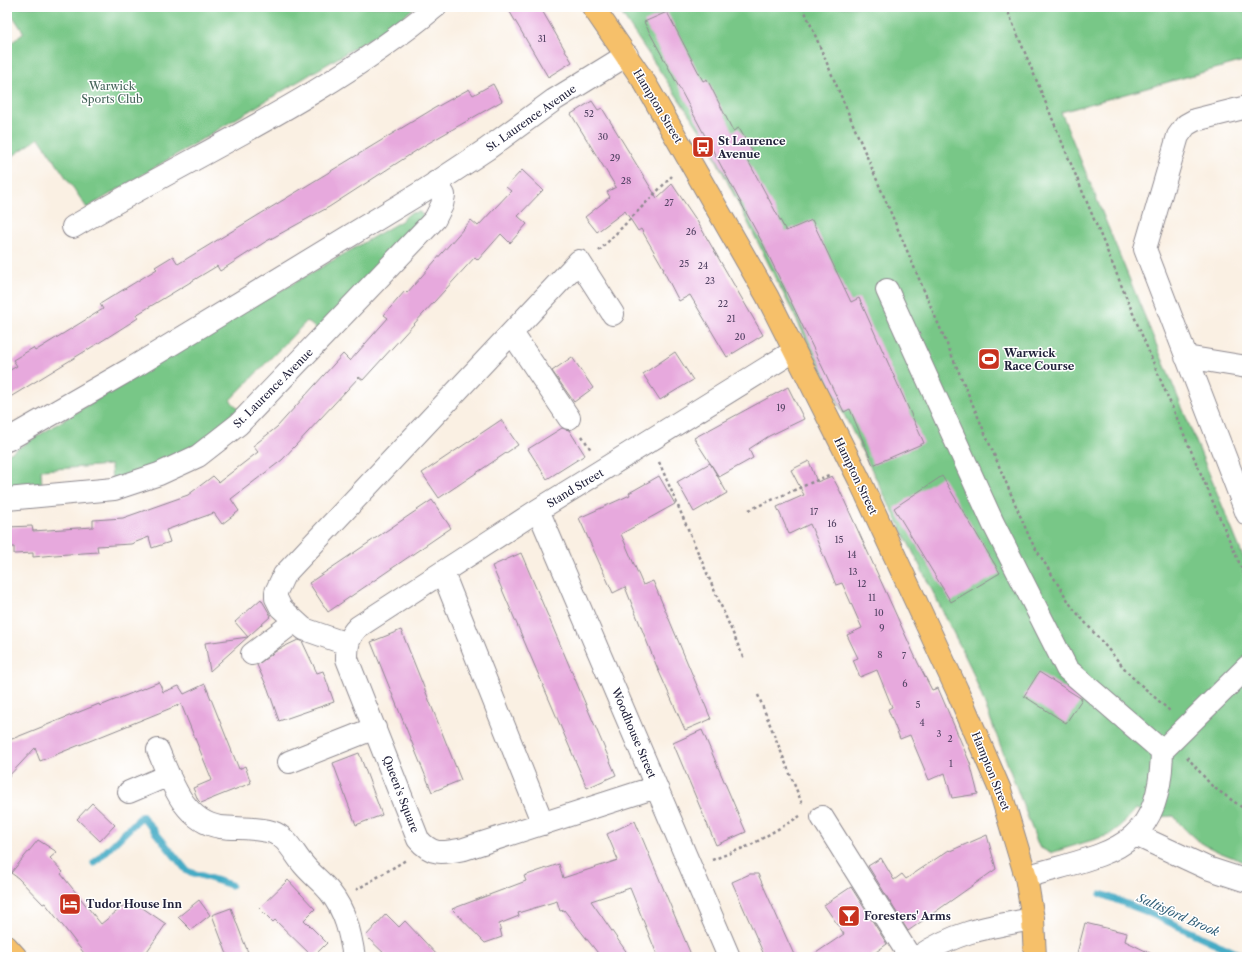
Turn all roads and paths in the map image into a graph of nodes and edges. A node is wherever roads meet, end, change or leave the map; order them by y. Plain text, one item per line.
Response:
1 (435, 7) edge
2 (593, 7) edge
3 (803, 7) edge
4 (1006, 7) edge
5 (627, 55) junction
6 (1247, 107) edge
7 (689, 158) junction
8 (436, 182) junction
9 (73, 228) dead end
10 (579, 261) junction
11 (887, 290) dead end
12 (614, 314) dead end
13 (512, 333) junction
14 (794, 351) junction
15 (1186, 357) junction
16 (1247, 367) edge
17 (569, 418) joint
18 (7, 440) edge
19 (650, 441) junction
20 (852, 465) junction
21 (605, 470) junction
22 (7, 499) edge
23 (538, 510) junction
24 (749, 510) dead end
25 (1247, 514) edge
26 (443, 573) junction
27 (1247, 581) edge
28 (295, 621) junction
29 (352, 636) junction
30 (252, 654) dead end
31 (744, 659) dead end
32 (1247, 667) edge
33 (758, 695) dead end
34 (375, 728) junction
35 (1174, 739) junction
36 (158, 750) dead end
37 (289, 762) dead end
38 (169, 775) junction
39 (656, 787) junction
40 (128, 792) dead end
41 (1247, 811) edge
42 (822, 817) dead end
43 (543, 824) junction
44 (1136, 835) junction
45 (426, 848) junction
46 (691, 868) junction
47 (1026, 877) junction
48 (1247, 881) edge
49 (340, 905) junction
50 (1033, 919) junction
51 (7, 947) edge
52 (16, 957) edge
53 (354, 957) edge
54 (729, 957) edge
55 (910, 957) edge
56 (918, 957) edge
57 (1035, 957) edge

1 - 9 street
2 - 5 main road, Hampton Street
3 - 35 path
4 - 27 path
5 - 7 main road, Hampton Street
5 - 8 street, St. Laurence Avenue
6 - 15 street
7 - 10 path
7 - 14 main road, Hampton Street
8 - 18 street, St. Laurence Avenue
8 - 22 street, St. Laurence Avenue
10 - 12 street
10 - 13 street
11 - 35 street
13 - 17 street
13 - 28 street
14 - 19 street, Stand Street
14 - 20 main road, Hampton Street
15 - 16 street
15 - 25 street
17 - 21 path
19 - 21 street, Stand Street
19 - 31 path
20 - 24 path
20 - 47 main road, Hampton Street
21 - 23 street, Stand Street
23 - 26 street, Stand Street
23 - 39 street, Woodhouse Street
26 - 29 street, Stand Street
26 - 43 street
28 - 29 street
28 - 30 street
29 - 34 street, Queen's Square
32 - 35 street
33 - 46 path
34 - 37 street
34 - 45 street, Queen's Square
35 - 41 path
35 - 44 street
36 - 38 street
38 - 40 street
38 - 49 street
39 - 43 street
39 - 46 street, Woodhouse Street
42 - 55 street
43 - 45 street
44 - 47 street
44 - 48 street
45 - 49 path
46 - 54 street, Woodhouse Street
47 - 50 main road, Hampton Street
49 - 53 street
50 - 56 street
50 - 57 main road, Hampton Street
51 - 52 main road

